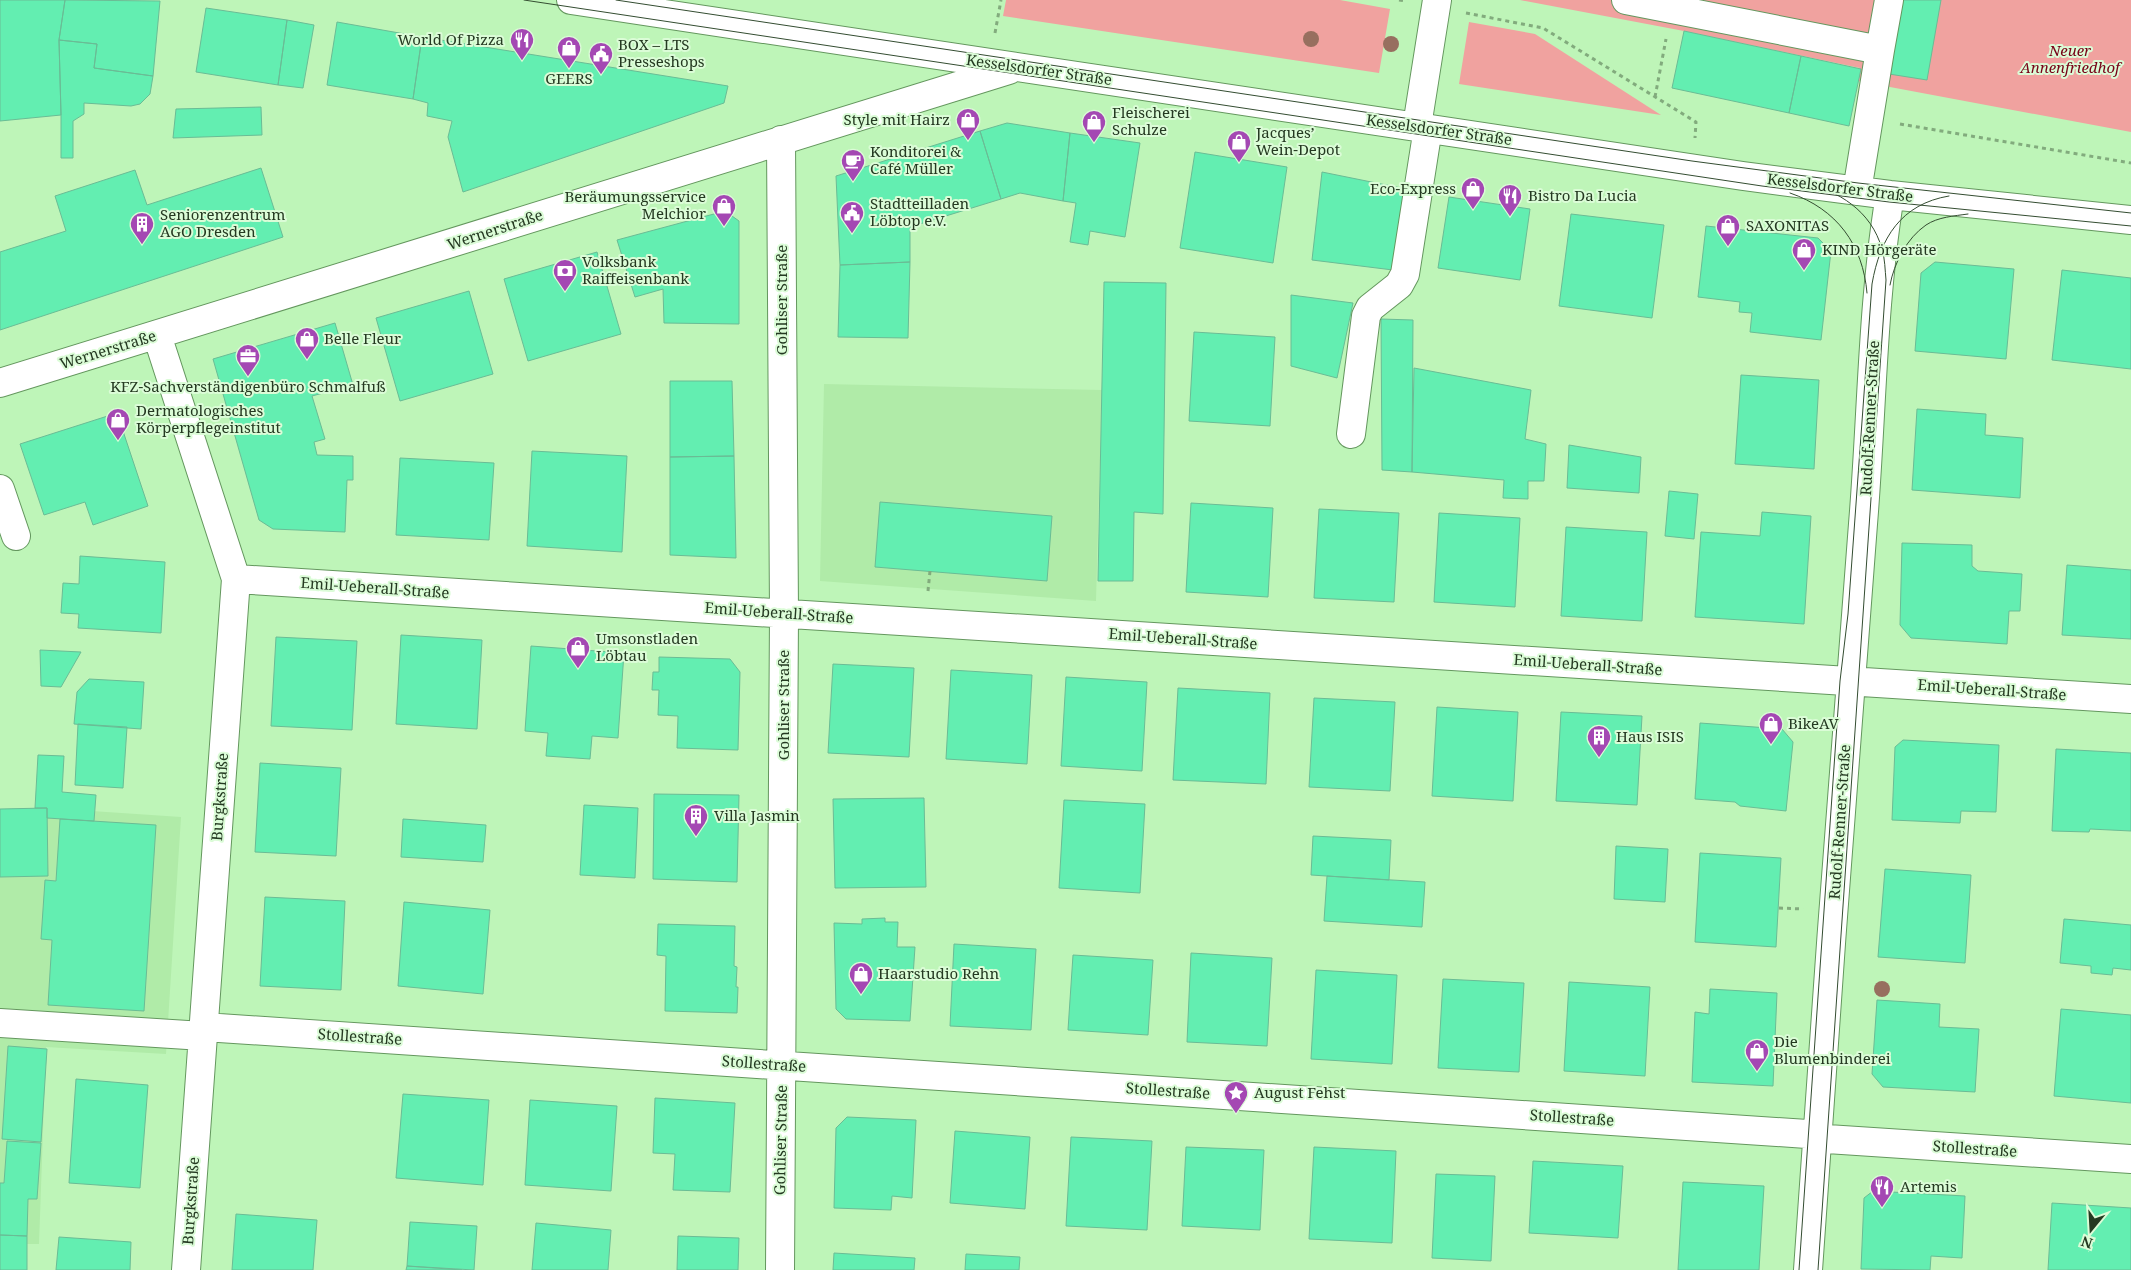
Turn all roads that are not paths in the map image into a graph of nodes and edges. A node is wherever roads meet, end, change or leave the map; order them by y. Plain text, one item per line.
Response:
1 (571, 0) edge
2 (1626, 0) edge
3 (1889, 0) edge
4 (1436, 3) edge
5 (1880, 50) junction
6 (1018, 67) junction
7 (1422, 127) junction
8 (781, 140) junction
9 (1857, 191) junction
10 (1890, 195) junction
11 (2131, 220) edge
12 (157, 335) junction
13 (0, 383) edge
14 (1351, 434) dead end
15 (0, 490) edge
16 (16, 536) dead end
17 (236, 579) junction
18 (784, 614) junction
19 (1850, 682) junction
20 (2131, 699) edge
21 (0, 1023) edge
22 (203, 1031) junction
23 (782, 1065) junction
24 (1817, 1138) junction
25 (2131, 1159) edge
26 (186, 1270) edge
27 (780, 1270) edge
28 (1808, 1270) edge

1 - 6 street, Kesselsdorfer Straße
2 - 5 street
3 - 5 street
4 - 7 street
5 - 9 street
6 - 7 street, Kesselsdorfer Straße
6 - 8 street, Wernerstraße
7 - 9 street, Kesselsdorfer Straße
7 - 14 street
8 - 12 street, Wernerstraße
8 - 18 street, Gohliser Straße
9 - 10 street, Kesselsdorfer Straße
10 - 11 street, Kesselsdorfer Straße
10 - 19 street, Rudolf-Renner-Straße
12 - 13 street, Wernerstraße
12 - 17 street, Burgkstraße
15 - 16 street
17 - 18 street, Emil-Ueberall-Straße
17 - 22 street, Burgkstraße
18 - 19 street, Emil-Ueberall-Straße
18 - 23 street, Gohliser Straße
19 - 20 street, Emil-Ueberall-Straße
19 - 24 street, Rudolf-Renner-Straße
21 - 22 street, Stollestraße
22 - 23 street, Stollestraße
22 - 26 street, Burgkstraße
23 - 24 street, Stollestraße
23 - 27 street, Gohliser Straße
24 - 25 street, Stollestraße
24 - 28 street, Rudolf-Renner-Straße

